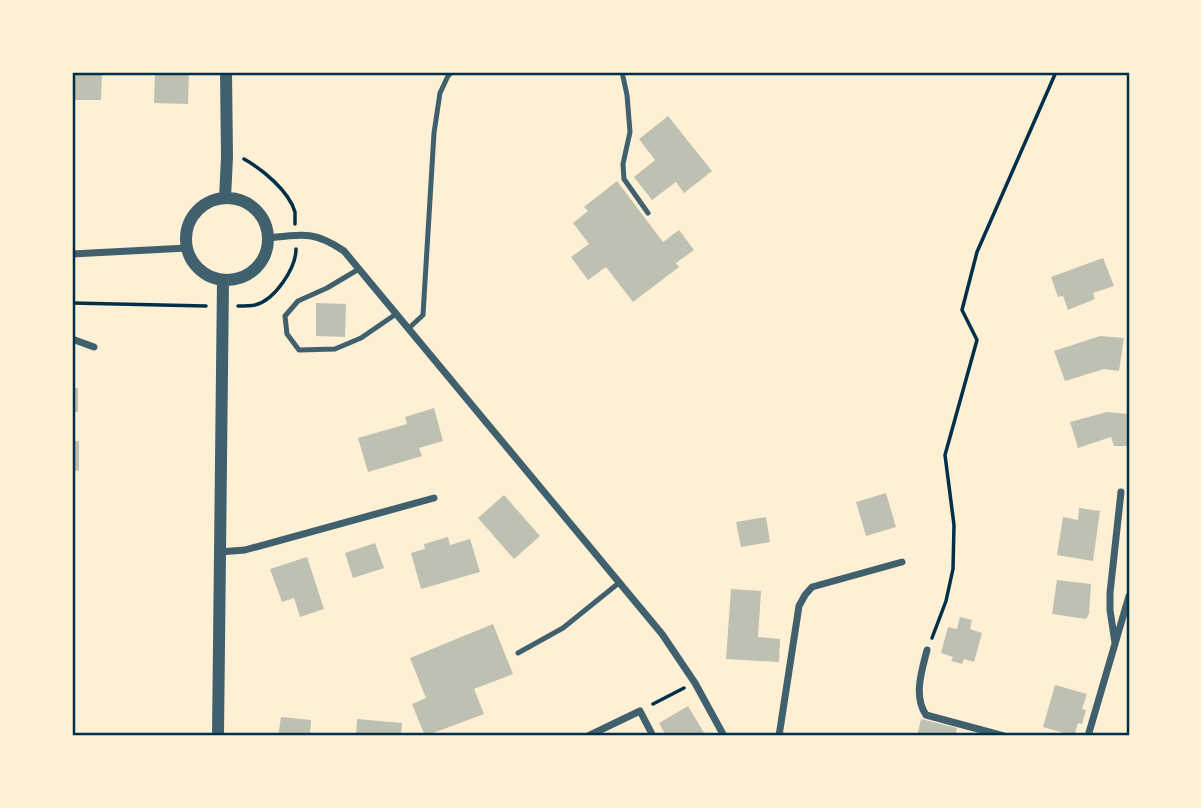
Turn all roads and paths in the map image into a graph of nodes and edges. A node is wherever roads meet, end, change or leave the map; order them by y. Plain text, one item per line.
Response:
1 (226, 72) edge
2 (452, 72) edge
3 (622, 72) edge
4 (1056, 72) edge
5 (227, 157) junction
6 (225, 198) junction
7 (648, 213) dead end
8 (295, 235) junction
9 (269, 238) junction
10 (187, 248) junction
11 (72, 254) edge
12 (360, 269) junction
13 (223, 280) junction
14 (72, 303) edge
15 (224, 306) junction
16 (397, 314) junction
17 (408, 329) junction
18 (72, 339) edge
19 (94, 347) dead end
20 (1121, 492) dead end
21 (434, 498) dead end
22 (219, 552) junction
23 (902, 562) dead end
24 (620, 582) junction
25 (1129, 596) edge
26 (1115, 643) junction
27 (927, 650) joint
28 (518, 653) dead end
29 (695, 682) junction
30 (640, 711) junction
31 (218, 736) edge
32 (588, 736) edge
33 (653, 736) edge
34 (724, 736) edge
35 (779, 736) edge
36 (1004, 736) edge
37 (1088, 736) edge

1 - 5 street
2 - 17 lane
3 - 7 lane
4 - 27 path
5 - 6 street
5 - 8 path
6 - 9 street
6 - 10 street
8 - 9 street
8 - 12 street
8 - 15 path
9 - 13 street
10 - 11 street
10 - 13 street
12 - 16 street
12 - 16 lane
13 - 15 street
14 - 15 path
15 - 22 street
16 - 17 street
17 - 24 street
18 - 19 street
20 - 26 street
21 - 22 street
22 - 31 street
23 - 35 street
24 - 28 lane
24 - 29 street
25 - 26 street
26 - 37 street
27 - 36 street
29 - 30 path
29 - 34 street
30 - 32 street
30 - 33 street

